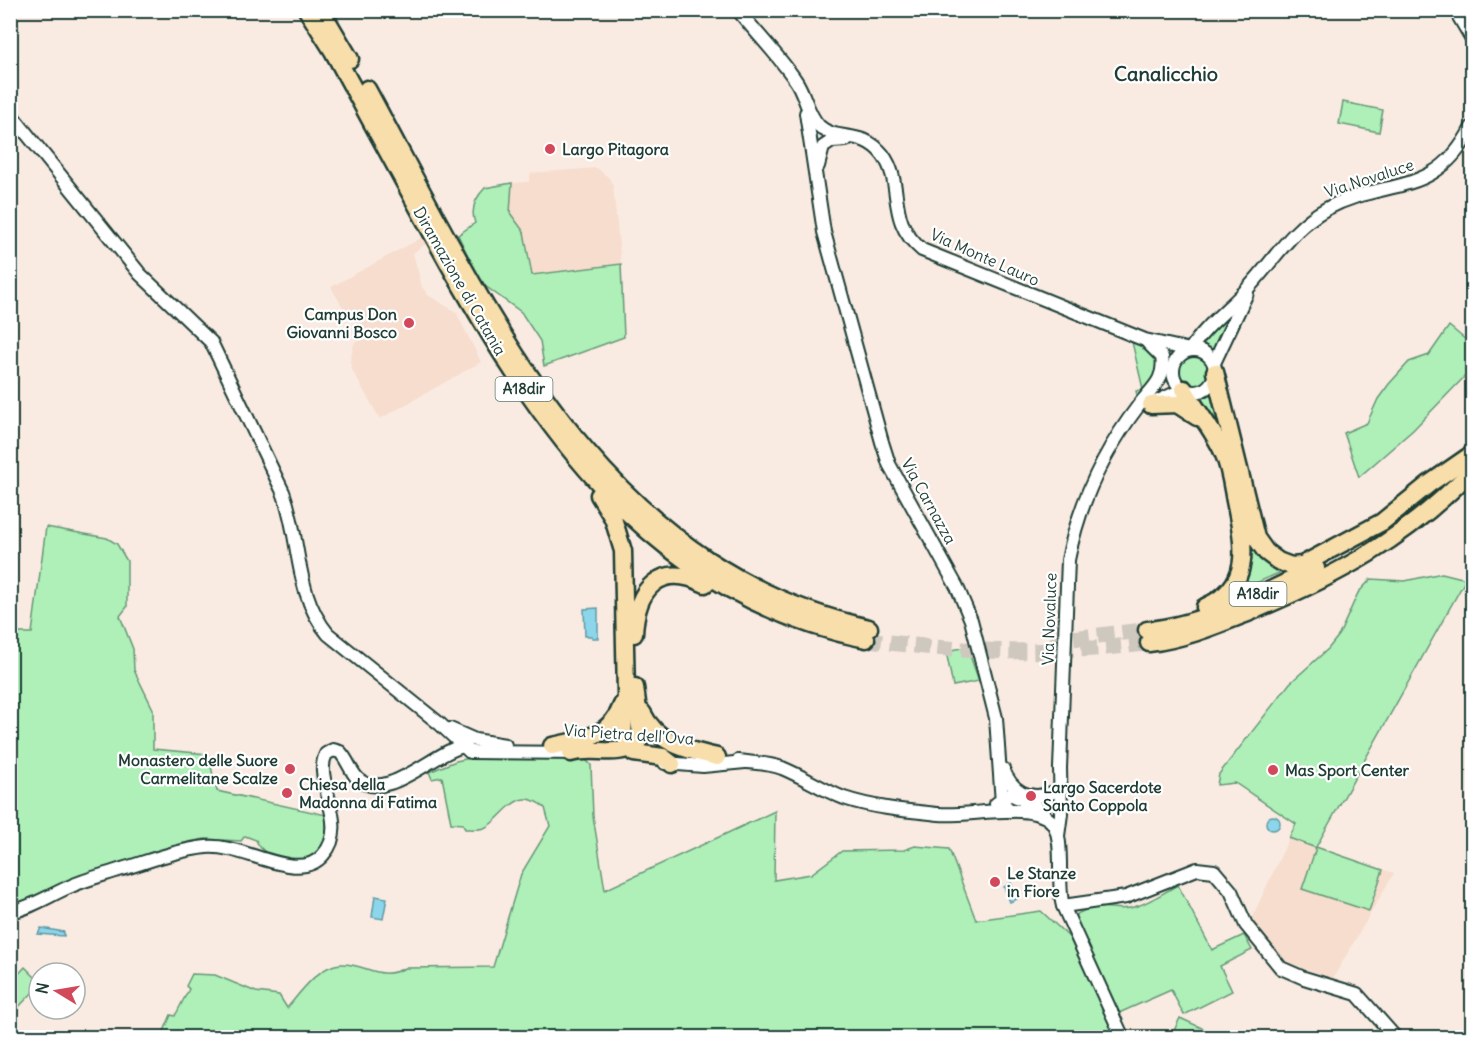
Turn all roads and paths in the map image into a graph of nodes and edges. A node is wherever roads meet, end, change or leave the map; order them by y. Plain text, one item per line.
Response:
1 (307, 10) edge
2 (321, 10) edge
3 (738, 10) edge
4 (1455, 10) edge
5 (1473, 39) edge
6 (798, 84) junction
7 (10, 114) edge
8 (1473, 127) edge
9 (873, 147) junction
10 (817, 182) junction
11 (1250, 286) junction
12 (1145, 340) junction
13 (496, 347) junction
14 (1190, 350) junction
15 (1215, 368) junction
16 (1185, 389) junction
17 (1151, 405) junction
18 (1130, 418) junction
19 (1206, 425) junction
20 (1471, 460) edge
21 (835, 632) junction
22 (626, 681) junction
23 (636, 699) junction
24 (471, 746) junction
25 (552, 746) junction
26 (630, 749) junction
27 (571, 753) junction
28 (717, 757) junction
29 (745, 762) junction
30 (1000, 762) junction
31 (672, 764) junction
32 (1060, 768) junction
33 (1051, 793) junction
34 (1001, 799) junction
35 (1034, 804) junction
36 (1015, 810) junction
37 (978, 814) junction
38 (1046, 818) junction
39 (1058, 836) junction
40 (1063, 906) junction
41 (10, 912) edge
42 (1123, 1038) edge
43 (1396, 1038) edge

1 - 13 highway, Diramazione di Catania / A18dir
2 - 21 highway, Diramazione di Catania / A18dir
3 - 6 main road
4 - 5 main road
6 - 9 main road
6 - 10 main road
7 - 24 main road
8 - 11 main road, Via Novaluce
9 - 10 main road
9 - 12 main road, Via Monte Lauro
10 - 30 main road, Via Carnazza
11 - 14 main road
11 - 15 main road
12 - 14 main road, Via Monte Lauro
12 - 18 main road, Via Novaluce
13 - 21 highway, Diramazione di Catania / A18dir
13 - 22 highway
14 - 15 main road
14 - 16 main road
15 - 16 main road
15 - 20 highway
16 - 17 main road
16 - 19 highway
17 - 18 main road
17 - 19 highway
18 - 32 main road, Via Novaluce
19 - 20 highway, A18dir
21 - 23 highway
22 - 25 highway
22 - 26 highway
23 - 26 highway
23 - 28 highway
24 - 25 main road, Via Pietra dell'Ova
24 - 27 main road, Via Pietra dell'Ova
24 - 41 main road
25 - 26 main road, Via Pietra dell'Ova
26 - 27 highway
26 - 28 main road, Via Pietra dell'Ova
26 - 31 highway
27 - 31 main road, Via Pietra dell'Ova
28 - 29 main road, Via Pietra dell'Ova
29 - 31 main road, Via Pietra dell'Ova
29 - 37 main road, Via Pietra dell'Ova
30 - 33 main road
30 - 34 main road, Via Carnazza
32 - 33 main road
32 - 39 main road, Via Novaluce
33 - 35 main road
34 - 35 main road
34 - 36 main road
34 - 37 main road
35 - 36 main road
35 - 38 main road
36 - 37 main road, Via Pietra dell'Ova
36 - 38 main road, Via Pietra dell'Ova
38 - 39 main road
39 - 40 main road
40 - 42 main road
40 - 43 main road

